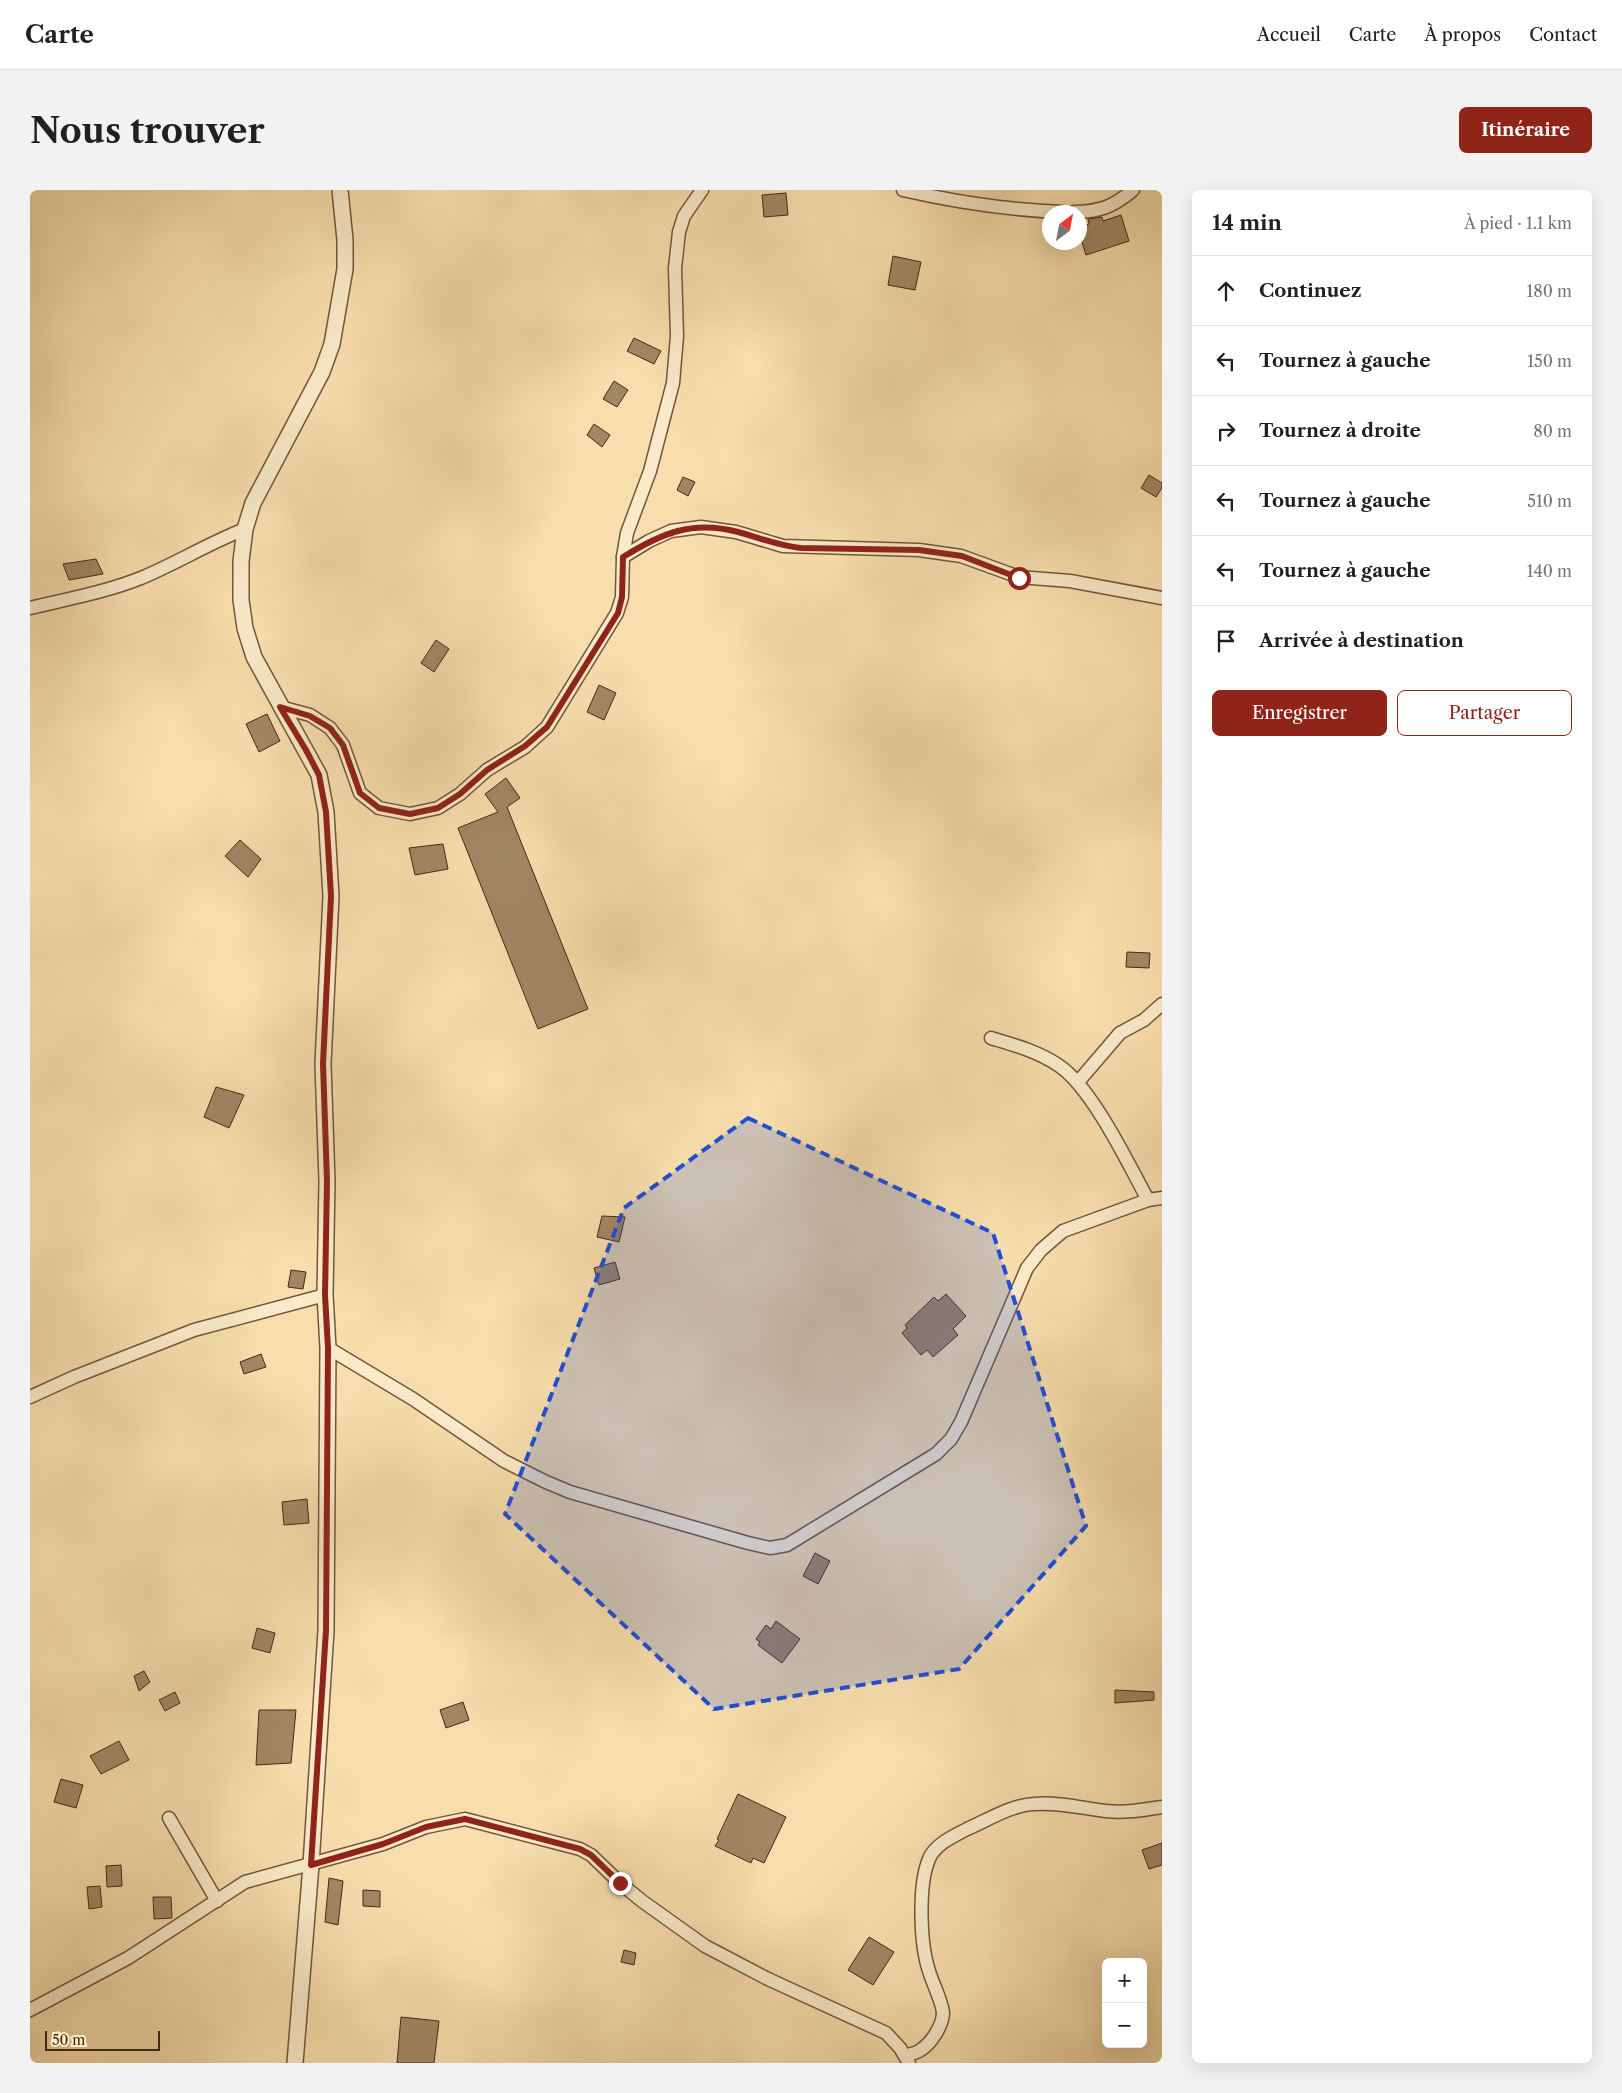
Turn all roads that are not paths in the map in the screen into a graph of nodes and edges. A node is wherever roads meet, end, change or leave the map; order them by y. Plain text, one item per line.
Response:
1 (340, 190) edge
2 (702, 190) edge
3 (903, 190) edge
4 (1133, 190) edge
5 (1042, 212) edge
6 (1087, 212) edge
7 (245, 529) junction
8 (623, 557) junction
9 (1162, 598) edge
10 (30, 608) edge
11 (280, 707) junction
12 (1162, 1004) edge
13 (991, 1038) dead end
14 (1078, 1082) junction
15 (1162, 1198) edge
16 (1148, 1200) junction
17 (325, 1295) junction
18 (328, 1348) junction
19 (30, 1397) edge
20 (1162, 1807) edge
21 (169, 1818) dead end
22 (311, 1865) junction
23 (217, 1900) junction
24 (30, 2010) edge
25 (907, 2060) edge
26 (295, 2063) edge

1 - 7 street
2 - 8 street
3 - 5 street
4 - 6 street
7 - 10 street
7 - 11 street
8 - 9 street
8 - 11 street
11 - 17 street
12 - 14 street
13 - 14 street
14 - 16 street
15 - 16 street
16 - 18 street
17 - 18 street
17 - 19 street
18 - 22 street
20 - 25 street
21 - 23 street
22 - 23 street
22 - 25 street
22 - 26 street
23 - 24 street

